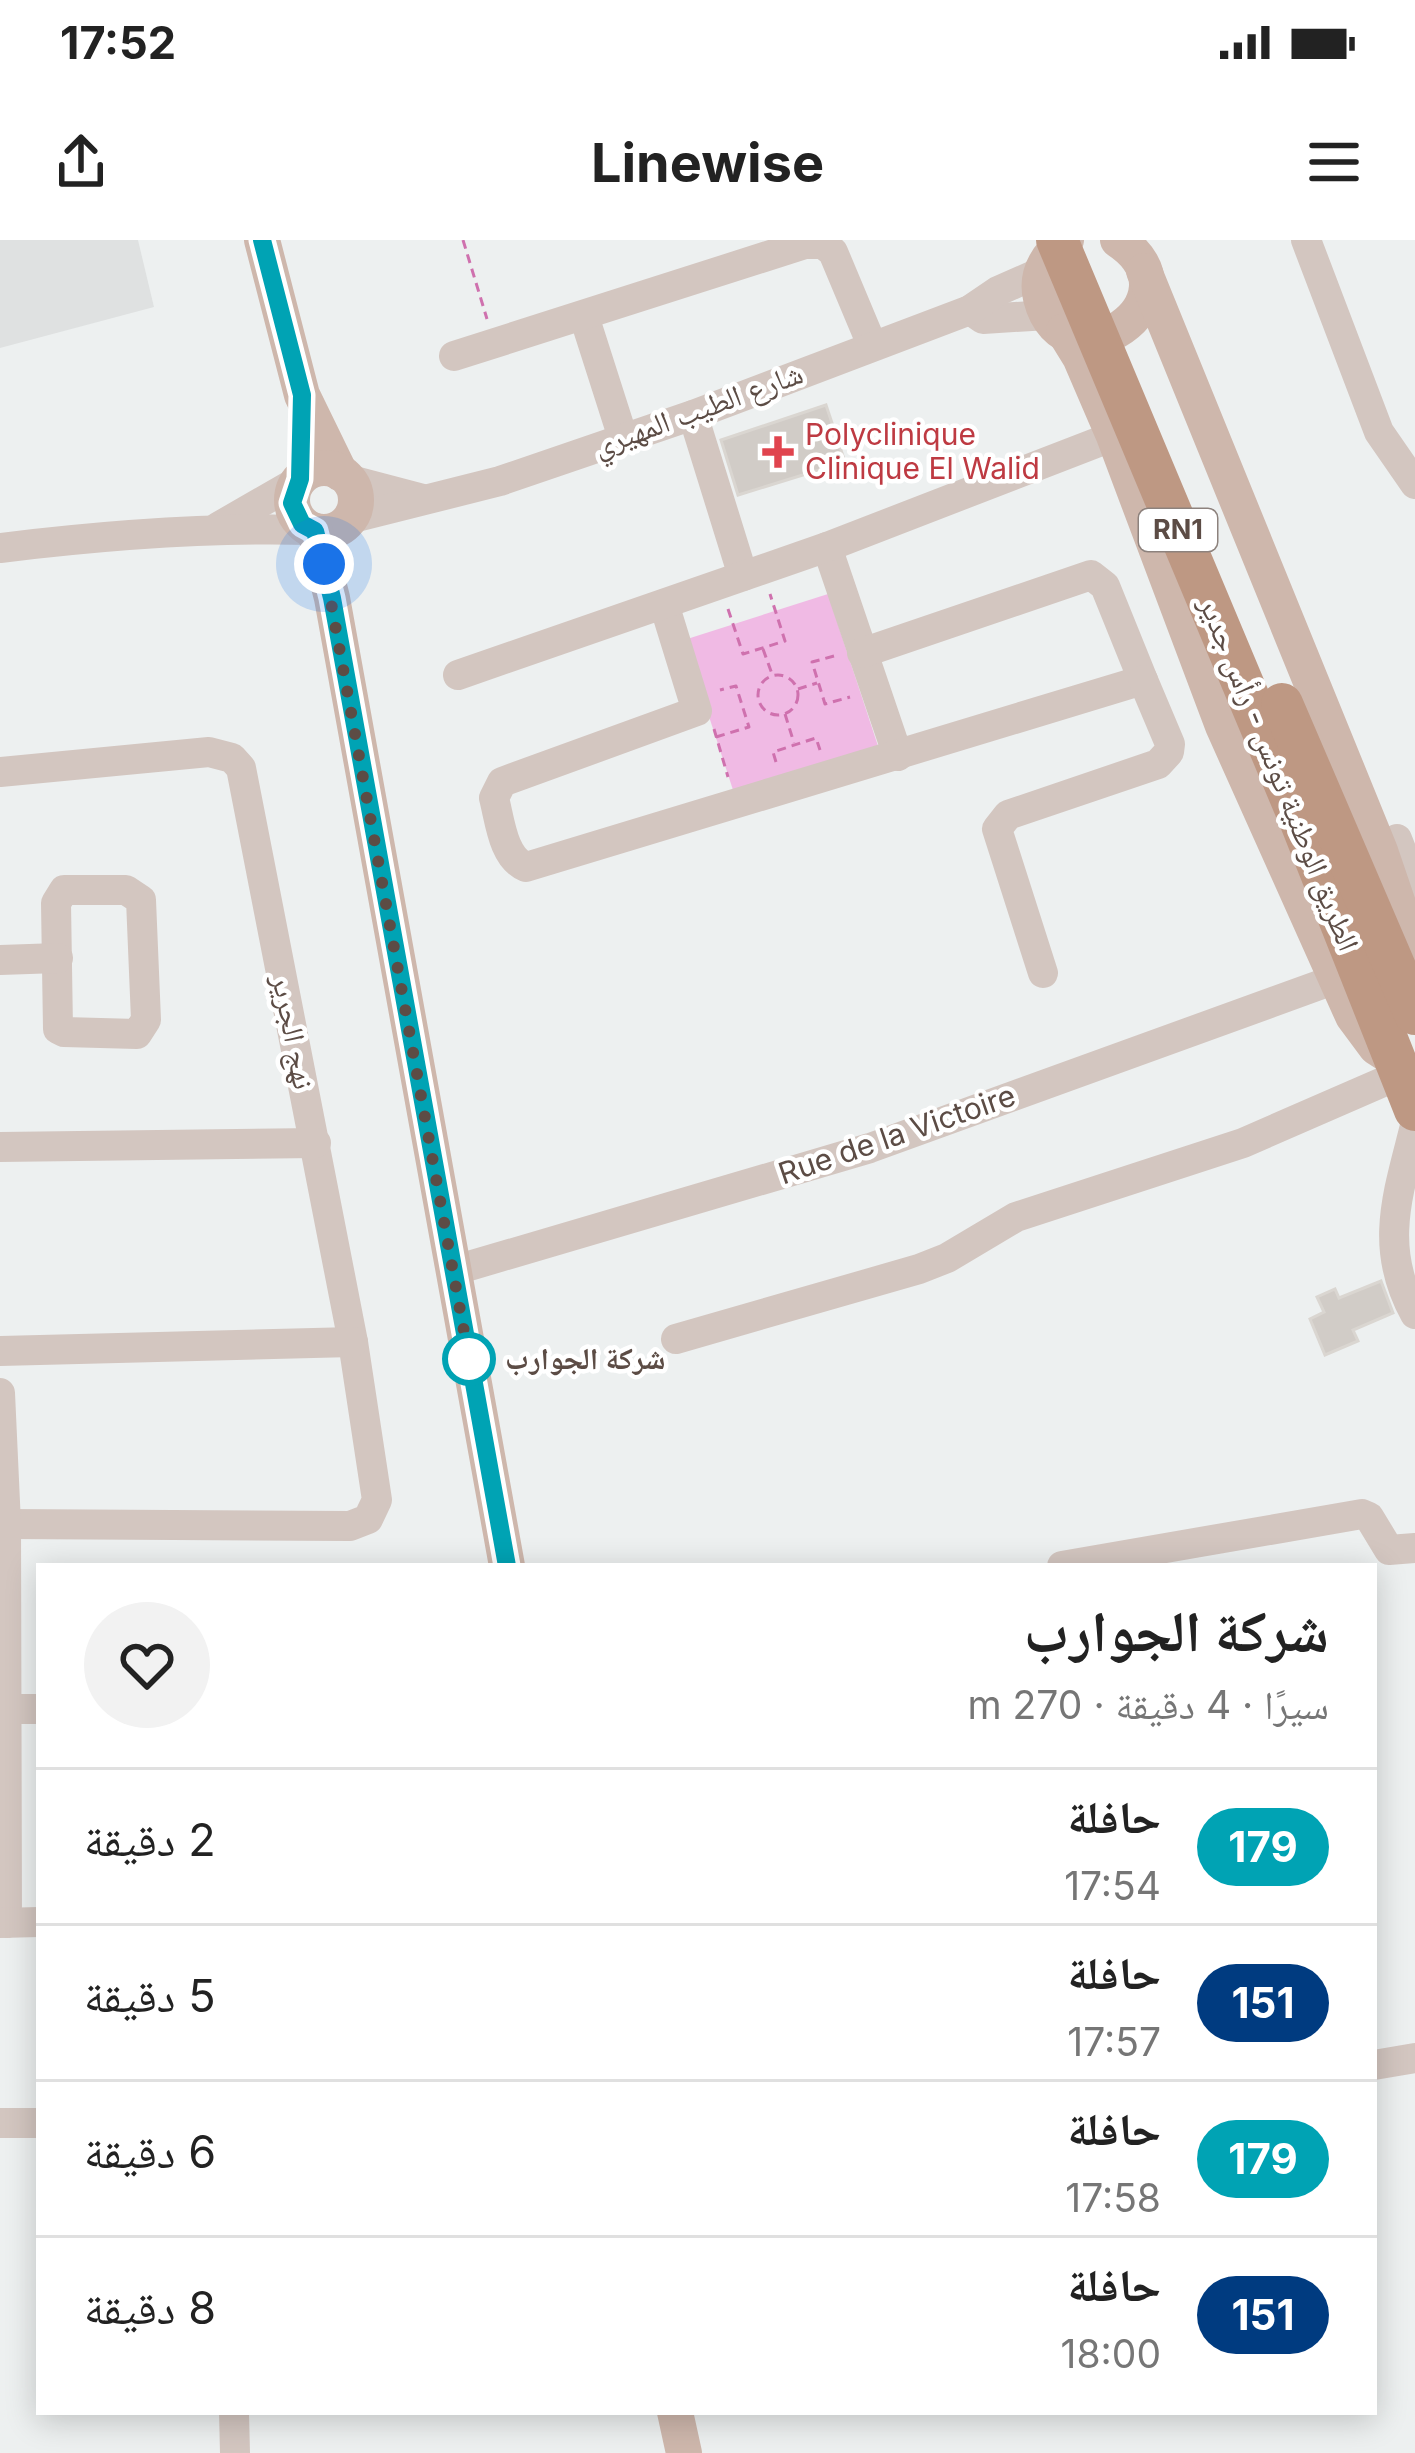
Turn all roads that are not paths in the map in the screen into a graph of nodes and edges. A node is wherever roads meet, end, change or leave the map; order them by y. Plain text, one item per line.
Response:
1 (262, 240) edge
2 (1306, 240) edge
3 (1118, 247) edge
4 (1047, 252) edge
5 (970, 310) junction
6 (584, 316) junction
7 (1056, 323) junction
8 (872, 345) junction
9 (454, 356) dead end
10 (302, 395) junction
11 (692, 415) junction
12 (1114, 436) junction
13 (623, 438) junction
14 (344, 476) junction
15 (299, 480) junction
16 (1415, 484) edge
17 (423, 499) junction
18 (331, 525) junction
19 (218, 527) junction
20 (827, 547) junction
21 (0, 548) edge
22 (742, 577) junction
23 (664, 604) junction
24 (861, 650) junction
25 (458, 675) dead end
26 (1143, 680) junction
27 (898, 756) junction
28 (0, 772) edge
29 (1313, 814) junction
30 (1397, 838) edge
31 (1415, 884) edge
32 (1415, 953) edge
33 (58, 958) junction
34 (0, 960) edge
35 (1043, 973) dead end
36 (1336, 979) junction
37 (1415, 1014) edge
38 (1402, 1080) edge
39 (1415, 1126) edge
40 (316, 1143) junction
41 (0, 1148) edge
42 (452, 1271) junction
43 (1415, 1314) edge
44 (676, 1339) dead end
45 (353, 1342) junction
46 (0, 1351) edge
47 (0, 1394) edge
48 (6, 1524) junction
49 (1415, 1548) edge
50 (506, 1563) edge
51 (1079, 1563) edge
52 (36, 1708) edge
53 (3, 1709) edge
54 (36, 1922) edge
55 (3, 1923) edge
56 (1415, 2058) edge
57 (1377, 2064) edge
58 (0, 2123) edge
59 (36, 2123) edge
60 (234, 2415) edge
61 (676, 2415) edge
62 (236, 2453) edge
63 (684, 2453) edge

1 - 10 main road
2 - 16 street
3 - 7 main road
3 - 29 highway, الطريق الوطنية تونس - رأس جدير / RN1
3 - 30 main road
4 - 5 street, شارع الطيب المهيري
4 - 7 main road
4 - 29 highway, الطريق الوطنية تونس - رأس جدير / RN1
5 - 7 street
5 - 8 street, شارع الطيب المهيري
6 - 8 street
6 - 9 street
6 - 13 street
7 - 12 main road
8 - 11 street, شارع الطيب المهيري
10 - 14 main road
10 - 15 main road
11 - 13 street, شارع الطيب المهيري
11 - 22 street
12 - 20 street
12 - 36 main road
13 - 17 street, شارع الطيب المهيري
14 - 15 main road
14 - 17 street, شارع الطيب المهيري
14 - 18 main road
15 - 18 main road
15 - 19 street, شارع الطيب المهيري
17 - 18 street, شارع الطيب المهيري
18 - 19 street, شارع الطيب المهيري
18 - 42 main road
19 - 21 street, شارع الطيب المهيري
20 - 22 street
20 - 24 street
22 - 23 street
23 - 25 street
23 - 27 street
24 - 26 street
24 - 27 street
26 - 27 street
26 - 35 street
28 - 40 street, نهج الجرير
29 - 37 highway, الطريق الوطنية تونس - رأس جدير / RN1
29 - 38 highway, الطريق الوطنية تونس - رأس جدير / RN1
30 - 31 street
30 - 32 main road
33 - 33 street
33 - 34 street
36 - 38 main road
36 - 42 street, Rue de la Victoire
38 - 44 street
39 - 43 street
40 - 41 street
40 - 45 street, نهج الجرير
42 - 50 main road
45 - 46 street
45 - 48 street, نهج الجرير
47 - 48 street
48 - 53 street
49 - 51 street
52 - 53 street
53 - 55 street
54 - 55 street
56 - 57 street
58 - 59 street
60 - 62 street
61 - 63 main road

